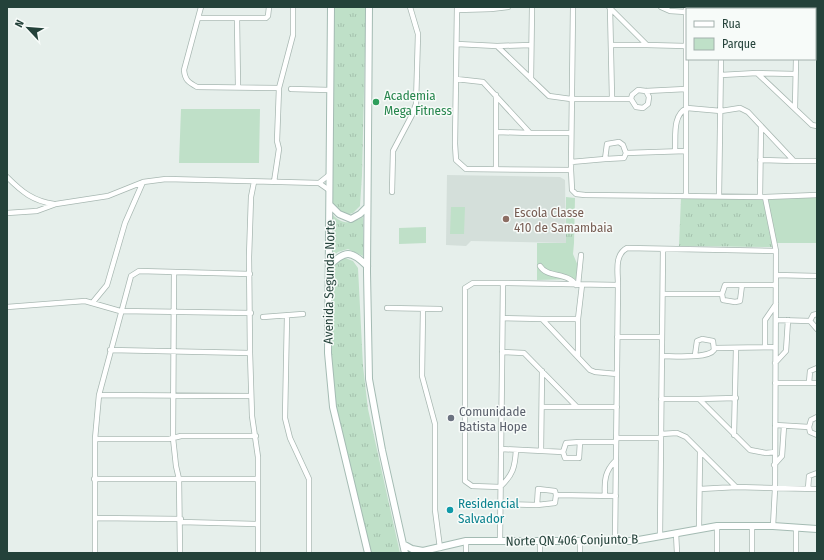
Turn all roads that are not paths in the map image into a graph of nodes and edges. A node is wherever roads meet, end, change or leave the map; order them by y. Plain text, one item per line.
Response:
1 (200, 7) edge
2 (269, 7) edge
3 (293, 7) edge
4 (331, 7) edge
5 (369, 7) edge
6 (410, 7) edge
7 (508, 7) edge
8 (532, 7) edge
9 (573, 7) edge
10 (609, 7) edge
11 (661, 7) edge
12 (491, 8) edge
13 (457, 9) edge
14 (686, 9) edge
15 (198, 18) junction
16 (238, 19) junction
17 (686, 20) edge
18 (457, 44) junction
19 (531, 45) junction
20 (611, 45) junction
21 (646, 45) junction
22 (497, 46) junction
23 (686, 46) junction
24 (721, 60) edge
25 (796, 60) edge
26 (757, 73) junction
27 (796, 74) junction
28 (721, 75) junction
29 (456, 79) junction
30 (531, 79) junction
31 (238, 87) junction
32 (279, 88) junction
33 (291, 89) dead end
34 (686, 89) junction
35 (330, 90) junction
36 (646, 91) junction
37 (496, 95) junction
38 (612, 98) junction
39 (571, 99) junction
40 (631, 99) junction
41 (687, 108) junction
42 (795, 108) junction
43 (721, 111) junction
44 (817, 126) edge
45 (761, 127) junction
46 (497, 132) junction
47 (530, 133) junction
48 (570, 133) junction
49 (675, 150) junction
50 (686, 151) junction
51 (626, 153) junction
52 (605, 160) junction
53 (760, 160) junction
54 (794, 161) junction
55 (817, 161) edge
56 (571, 162) junction
57 (496, 169) junction
58 (571, 170) junction
59 (330, 176) junction
60 (7, 177) edge
61 (143, 182) junction
62 (254, 182) junction
63 (274, 182) junction
64 (319, 183) junction
65 (329, 190) junction
66 (392, 192) dead end
67 (817, 195) edge
68 (686, 196) junction
69 (719, 196) junction
70 (760, 196) junction
71 (765, 197) junction
72 (56, 204) junction
73 (330, 205) junction
74 (367, 207) junction
75 (7, 213) edge
76 (663, 249) junction
77 (776, 251) junction
78 (580, 255) dead end
79 (329, 266) junction
80 (367, 266) junction
81 (540, 266) dead end
82 (174, 273) junction
83 (250, 274) junction
84 (776, 275) junction
85 (817, 276) edge
86 (503, 283) junction
87 (579, 285) junction
88 (618, 285) junction
89 (742, 285) junction
90 (776, 285) junction
91 (663, 294) junction
92 (722, 294) junction
93 (92, 302) junction
94 (776, 304) junction
95 (7, 307) edge
96 (387, 308) dead end
97 (423, 309) junction
98 (440, 309) dead end
99 (120, 311) junction
100 (173, 312) junction
101 (251, 313) junction
102 (303, 314) dead end
103 (817, 314) edge
104 (287, 316) junction
105 (264, 317) dead end
106 (503, 318) junction
107 (542, 319) junction
108 (578, 319) junction
109 (776, 320) junction
110 (788, 320) junction
111 (810, 321) junction
112 (817, 329) edge
113 (617, 337) junction
114 (662, 338) junction
115 (775, 346) junction
116 (765, 347) junction
117 (715, 348) junction
118 (736, 348) junction
119 (110, 350) junction
120 (172, 352) junction
121 (502, 352) junction
122 (250, 353) junction
123 (695, 355) junction
124 (578, 356) junction
125 (662, 356) junction
126 (775, 363) junction
127 (817, 368) edge
128 (542, 371) junction
129 (617, 374) junction
130 (775, 383) junction
131 (809, 383) junction
132 (817, 383) edge
133 (99, 395) junction
134 (172, 396) junction
135 (251, 396) junction
136 (736, 398) junction
137 (661, 399) junction
138 (699, 399) junction
139 (542, 407) junction
140 (577, 407) junction
141 (616, 407) junction
142 (817, 417) edge
143 (776, 425) junction
144 (784, 426) junction
145 (809, 426) junction
146 (734, 435) junction
147 (817, 435) edge
148 (256, 436) junction
149 (661, 436) junction
150 (173, 438) junction
151 (95, 439) junction
152 (616, 440) junction
153 (580, 442) junction
154 (501, 449) junction
155 (516, 450) junction
156 (541, 451) junction
157 (563, 452) junction
158 (700, 452) junction
159 (775, 452) junction
160 (616, 460) junction
161 (774, 465) junction
162 (817, 473) edge
163 (94, 479) junction
164 (180, 479) junction
165 (258, 479) junction
166 (500, 487) junction
167 (736, 487) junction
168 (808, 488) junction
169 (700, 489) junction
170 (775, 489) junction
171 (817, 489) edge
172 (556, 495) junction
173 (605, 496) junction
174 (616, 496) junction
175 (500, 504) junction
176 (537, 504) junction
177 (96, 518) junction
178 (181, 521) junction
179 (258, 524) junction
180 (717, 526) junction
181 (752, 526) junction
182 (773, 526) junction
183 (796, 528) junction
184 (699, 529) junction
185 (817, 529) edge
186 (676, 533) junction
187 (660, 536) junction
188 (466, 541) junction
189 (500, 541) junction
190 (540, 542) junction
191 (580, 542) junction
192 (615, 542) junction
193 (403, 544) junction
194 (440, 548) junction
195 (422, 552) edge
196 (95, 553) edge
197 (180, 553) edge
198 (258, 553) edge
199 (310, 553) edge
200 (368, 553) edge
201 (405, 553) edge
202 (466, 553) edge
203 (540, 553) edge
204 (580, 553) edge
205 (677, 553) edge
206 (717, 553) edge
207 (752, 553) edge
208 (796, 553) edge

1 - 15 street
2 - 16 street
3 - 32 street
4 - 35 main road, Avenida Segunda Norte
5 - 74 main road
6 - 66 street
7 - 12 street
8 - 19 street
9 - 39 street
10 - 20 street
10 - 21 street
11 - 14 street
12 - 13 street
13 - 18 street
14 - 17 street
15 - 16 street
15 - 31 street
16 - 31 street
17 - 23 street
18 - 22 street
18 - 29 street
19 - 22 street
19 - 30 street
20 - 21 street
20 - 38 street
21 - 23 street
22 - 30 street
23 - 34 street
24 - 28 street
25 - 27 street
26 - 27 street
26 - 28 street
26 - 42 street
27 - 42 street
28 - 43 street
29 - 37 street
29 - 57 street
30 - 39 street
31 - 32 street
32 - 63 street
33 - 35 street
34 - 36 street
34 - 41 street
35 - 59 main road, Avenida Segunda Norte
36 - 40 street
36 - 40 street
37 - 46 street
37 - 47 street
38 - 39 street
38 - 40 street
39 - 48 street
41 - 43 street
41 - 49 street
41 - 50 street
42 - 44 street
43 - 45 street
43 - 69 street
45 - 53 street
45 - 54 street
46 - 47 street
46 - 57 street
47 - 48 street
48 - 56 street
49 - 50 street
49 - 51 street
50 - 68 street
51 - 52 street
51 - 52 street
52 - 56 street
53 - 54 street
53 - 70 street
54 - 55 street
56 - 58 street
57 - 58 street
58 - 68 street
59 - 64 street
59 - 65 main road, Avenida Segunda Norte
60 - 72 street
61 - 62 street
61 - 72 street
61 - 93 street
62 - 63 street
62 - 83 street
63 - 64 street
64 - 65 street
65 - 73 main road, Avenida Segunda Norte
67 - 71 street
68 - 69 street
69 - 70 street
70 - 71 street
71 - 77 street
72 - 75 street
73 - 74 main road
73 - 79 main road, Avenida Segunda Norte
74 - 80 main road
76 - 77 street
76 - 88 street
76 - 91 street
77 - 84 street
78 - 87 street
79 - 80 main road
79 - 200 main road, Avenida Segunda Norte
80 - 193 main road
81 - 87 street
82 - 83 street
82 - 99 street
82 - 100 street
83 - 101 street
84 - 85 street
84 - 90 street
86 - 87 street
86 - 106 street
86 - 166 street
87 - 88 street
87 - 108 street
88 - 113 street
89 - 90 street
89 - 92 street
89 - 92 street
90 - 94 street
91 - 92 street
91 - 114 street
93 - 95 street
93 - 99 street
94 - 109 street
94 - 116 street
96 - 97 street
97 - 98 street
97 - 194 street
99 - 100 street
99 - 119 street
100 - 101 street
100 - 120 street
101 - 122 street
102 - 104 street
103 - 111 street
104 - 105 street
104 - 199 street
106 - 107 street
106 - 121 street
107 - 108 street
107 - 124 street
108 - 124 street
109 - 110 street
109 - 115 street
110 - 111 street
110 - 126 street
111 - 112 street
113 - 114 street
113 - 129 street
114 - 125 street
115 - 116 street
115 - 126 street
116 - 118 street
117 - 118 street
117 - 123 street
117 - 123 street
118 - 136 street
119 - 120 street
119 - 133 street
120 - 122 street
120 - 134 street
121 - 128 street
121 - 154 street
122 - 135 street
123 - 125 street
124 - 129 street
125 - 137 street
126 - 130 street
127 - 131 street
128 - 139 street
128 - 140 street
129 - 141 street
130 - 131 street
130 - 143 street
131 - 132 street
133 - 134 street
133 - 151 street
134 - 135 street
134 - 150 street
135 - 148 street
136 - 138 street
136 - 146 street
137 - 138 street
137 - 149 street
138 - 146 street
139 - 140 street
139 - 156 street
140 - 141 street
141 - 152 street
142 - 145 street
143 - 144 street
143 - 159 street
144 - 145 street
144 - 161 street
145 - 147 street
146 - 159 street
148 - 150 street
148 - 165 street
149 - 152 street
149 - 158 street
149 - 187 street
150 - 151 street
150 - 164 street
151 - 163 street
152 - 153 street
152 - 160 street
153 - 157 street
153 - 157 street
154 - 155 street
154 - 166 street
155 - 156 street
155 - 166 street
156 - 157 street
158 - 167 street
158 - 169 street
159 - 161 street
160 - 173 street
160 - 174 street
161 - 170 street
162 - 168 street
163 - 164 street
163 - 177 street
164 - 165 street
164 - 178 street
165 - 179 street
166 - 175 street
167 - 169 street
167 - 170 street
168 - 170 street
168 - 171 street
169 - 184 street
170 - 182 street
172 - 173 street
172 - 176 street
172 - 176 street
173 - 174 street
174 - 192 street
175 - 176 street
175 - 189 street
177 - 178 street
177 - 196 street
178 - 179 street
178 - 197 street
179 - 198 street
180 - 181 main road, Norte QN 406 Conjunto B
180 - 184 main road, Norte QN 406 Conjunto B
180 - 206 street
181 - 182 main road, Norte QN 406 Conjunto B
181 - 207 street
182 - 183 main road, Norte QN 406 Conjunto B
183 - 185 main road, Norte QN 406 Conjunto B
183 - 208 street
184 - 186 main road, Norte QN 406 Conjunto B
186 - 187 main road, Norte QN 406 Conjunto B
186 - 205 street
187 - 192 main road, Norte QN 406 Conjunto B
188 - 189 main road, Norte QN 406 Conjunto B
188 - 194 main road, Norte QN 406 Conjunto B
188 - 202 street
189 - 190 main road, Norte QN 406 Conjunto B
190 - 191 main road, Norte QN 406 Conjunto B
190 - 203 street
191 - 192 main road, Norte QN 406 Conjunto B
191 - 204 street
193 - 195 main road, Norte QN 406 Conjunto B
193 - 201 main road
194 - 195 main road, Norte QN 406 Conjunto B

